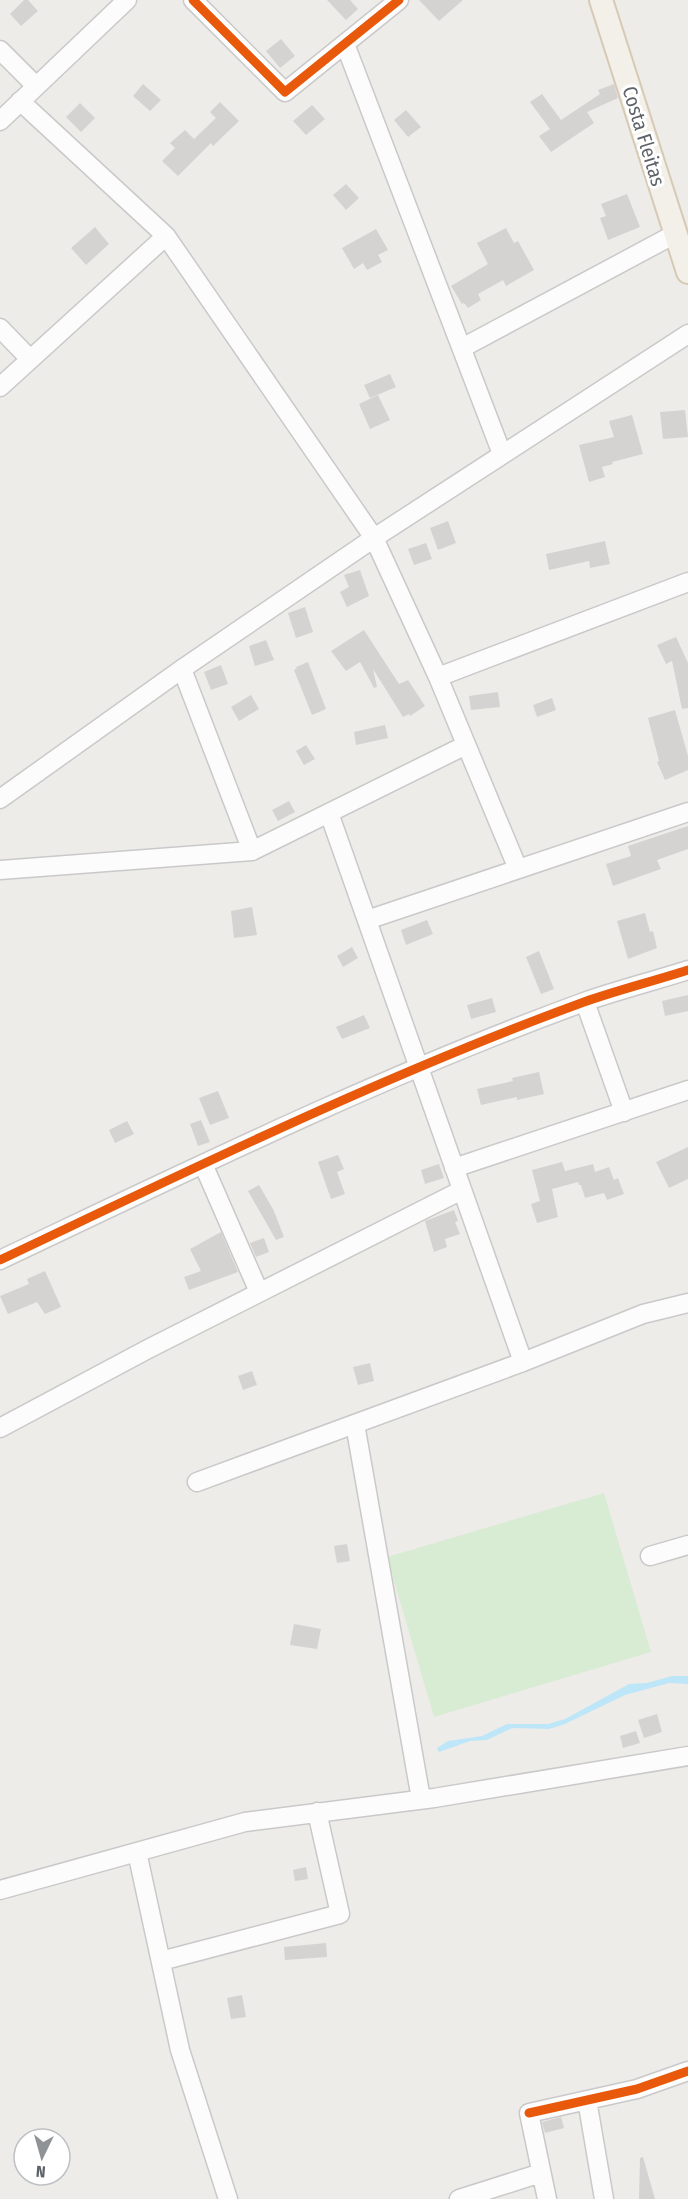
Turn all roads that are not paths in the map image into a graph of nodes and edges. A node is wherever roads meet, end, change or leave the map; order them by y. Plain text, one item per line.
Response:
1 (127, 0) edge
2 (193, 0) edge
3 (399, 0) edge
4 (601, 0) edge
5 (345, 44) junction
6 (0, 50) edge
7 (36, 86) junction
8 (20, 101) junction
9 (0, 120) edge
10 (675, 234) junction
11 (166, 236) junction
12 (688, 273) edge
13 (0, 328) edge
14 (688, 334) edge
15 (462, 348) junction
16 (30, 359) junction
17 (0, 387) edge
18 (502, 454) junction
19 (374, 538) junction
20 (688, 582) edge
21 (182, 669) junction
22 (438, 678) junction
23 (466, 745) junction
24 (0, 799) edge
25 (688, 812) edge
26 (329, 813) junction
27 (252, 851) junction
28 (518, 869) junction
29 (0, 870) edge
30 (367, 920) junction
31 (688, 970) edge
32 (585, 1002) junction
33 (419, 1066) junction
34 (688, 1090) edge
35 (624, 1112) junction
36 (203, 1164) junction
37 (454, 1168) junction
38 (462, 1190) junction
39 (0, 1260) edge
40 (259, 1292) junction
41 (688, 1304) edge
42 (523, 1362) junction
43 (355, 1424) junction
44 (0, 1428) edge
45 (197, 1482) dead end
46 (688, 1545) edge
47 (650, 1556) dead end
48 (688, 1756) edge
49 (421, 1799) junction
50 (317, 1812) junction
51 (137, 1852) junction
52 (0, 1890) edge
53 (161, 1961) junction
54 (688, 2071) edge
55 (587, 2100) junction
56 (541, 2173) junction
57 (228, 2199) edge
58 (459, 2199) edge
59 (547, 2199) edge
60 (604, 2199) edge

1 - 7 street
2 - 5 street
3 - 5 street
4 - 10 main road, Costa Fleitas
5 - 15 street
6 - 7 street
7 - 8 street
8 - 9 street
8 - 11 street
10 - 12 main road, Costa Fleitas
10 - 15 street
11 - 16 street
11 - 19 street
13 - 16 street
14 - 18 street
15 - 18 street
16 - 17 street
18 - 19 street
19 - 21 street
19 - 22 street
20 - 22 street
21 - 24 street
21 - 27 street
22 - 23 street
23 - 26 street
23 - 28 street
25 - 28 street
26 - 27 street
26 - 30 street
27 - 29 street
28 - 30 street
30 - 33 street
31 - 32 street
32 - 33 street
32 - 35 street
33 - 36 street
33 - 37 street
34 - 35 street
35 - 37 street
36 - 39 street
36 - 40 street
37 - 38 street
38 - 40 street
38 - 42 street
40 - 44 street
41 - 42 street
42 - 43 street
43 - 45 street
43 - 49 street
46 - 47 street
48 - 49 street
49 - 50 street
50 - 51 street
50 - 53 street
51 - 52 street
51 - 53 street
53 - 57 street
54 - 55 street
55 - 56 street
55 - 60 street
56 - 58 street
56 - 59 street

